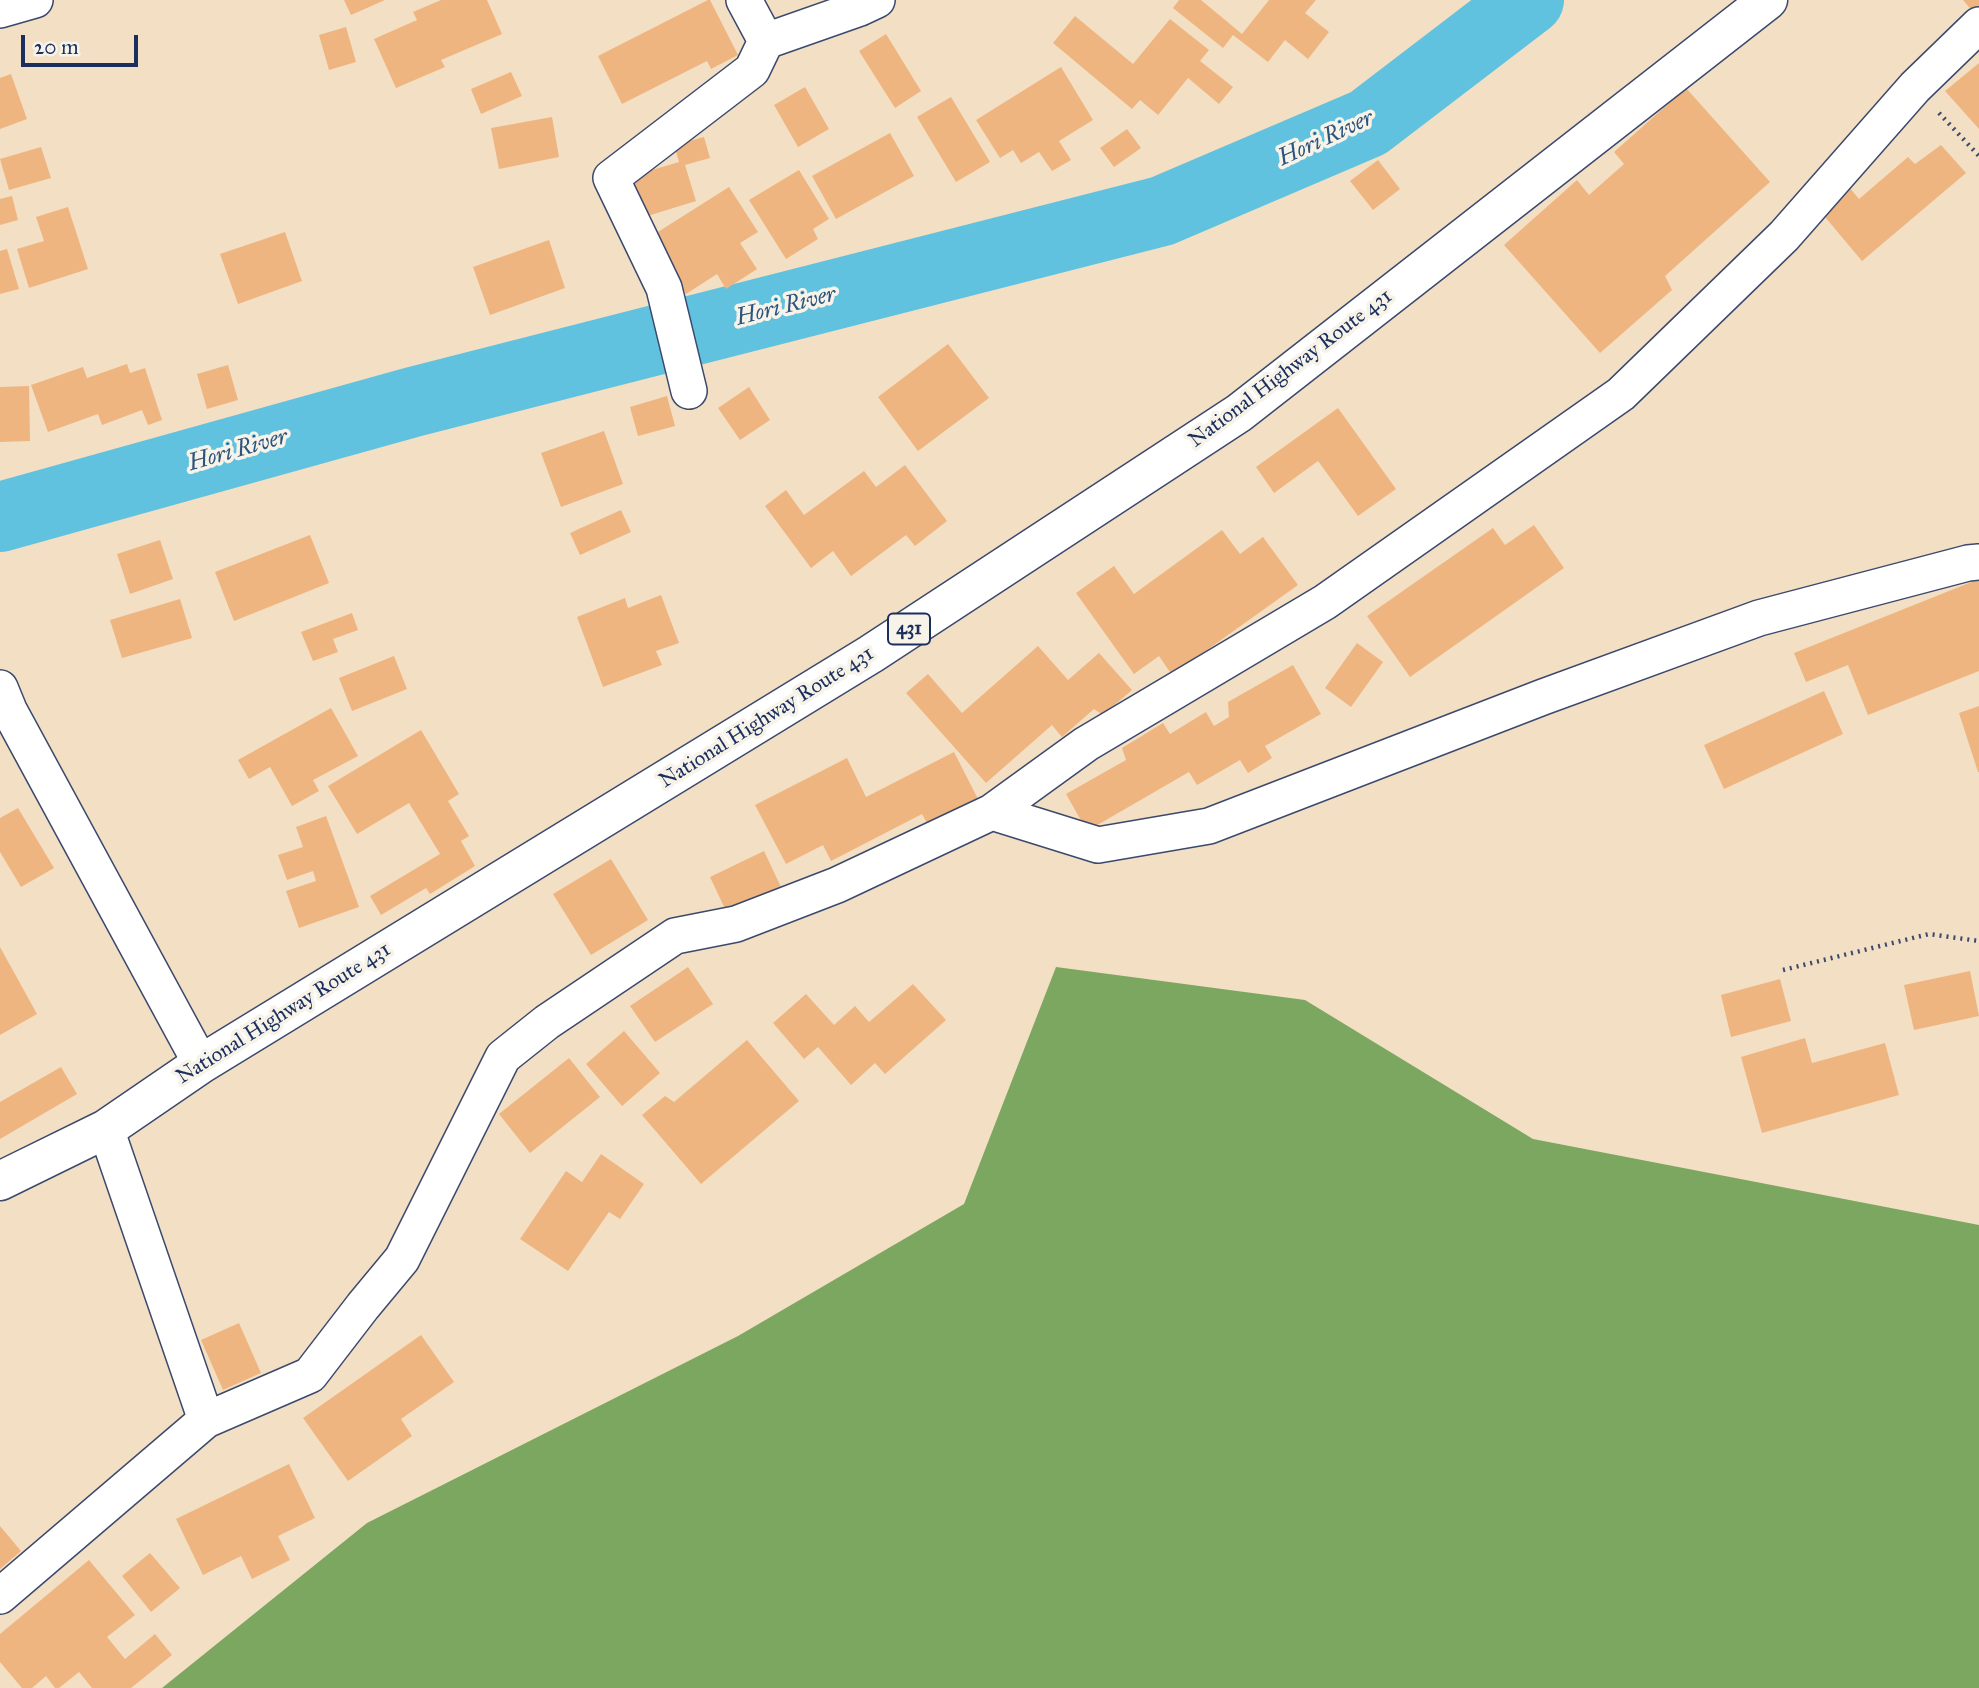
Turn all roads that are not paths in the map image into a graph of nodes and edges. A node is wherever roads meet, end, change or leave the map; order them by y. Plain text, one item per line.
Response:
1 (34, 0) edge
2 (744, 0) edge
3 (877, 0) edge
4 (1768, 0) edge
5 (0, 10) edge
6 (1979, 25) edge
7 (765, 41) junction
8 (688, 391) dead end
9 (1979, 562) edge
10 (0, 688) edge
11 (992, 812) junction
12 (201, 1064) junction
13 (106, 1129) junction
14 (0, 1181) edge
15 (206, 1420) junction
16 (0, 1596) edge

1 - 5 street
2 - 7 street
3 - 7 street
4 - 12 highway, National Highway Route 431 / 431
6 - 11 street
7 - 8 street
9 - 11 street
10 - 12 street
11 - 15 street
12 - 13 highway, National Highway Route 431 / 431
13 - 14 highway, National Highway Route 431 / 431
13 - 15 street
15 - 16 street

